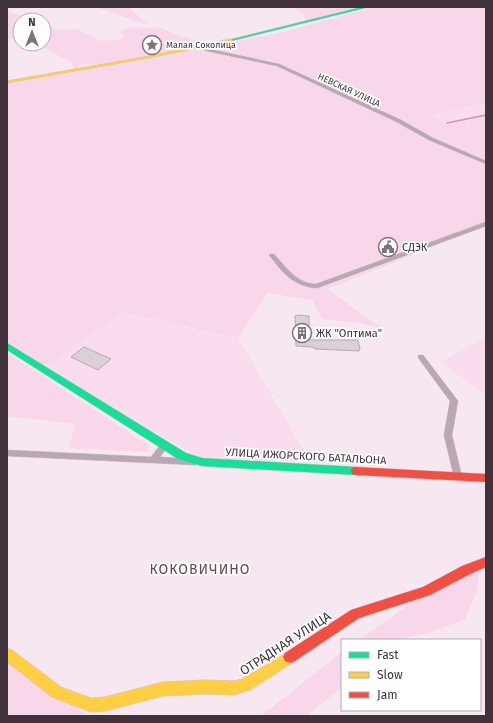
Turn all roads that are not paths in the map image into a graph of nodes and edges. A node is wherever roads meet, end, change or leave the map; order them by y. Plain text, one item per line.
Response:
1 (368, 7) edge
2 (200, 47) junction
3 (7, 82) edge
4 (486, 163) edge
5 (486, 224) edge
6 (272, 255) dead end
7 (7, 346) edge
8 (421, 357) dead end
9 (164, 446) junction
10 (7, 453) edge
11 (153, 460) junction
12 (202, 462) junction
13 (458, 477) junction
14 (486, 478) edge
15 (486, 562) edge
16 (7, 654) edge

1 - 2 street
2 - 3 street
2 - 4 street, НЕВСКАЯ УЛИЦА
5 - 6 street
7 - 9 street
8 - 13 street
9 - 11 street
9 - 12 street
10 - 11 street, УЛИЦА ИЖОРСКОГО БАТАЛЬОНА
11 - 12 street, УЛИЦА ИЖОРСКОГО БАТАЛЬОНА
12 - 13 street, УЛИЦА ИЖОРСКОГО БАТАЛЬОНА
13 - 14 street, УЛИЦА ИЖОРСКОГО БАТАЛЬОНА
15 - 16 street, ОТРАДНАЯ УЛИЦА

